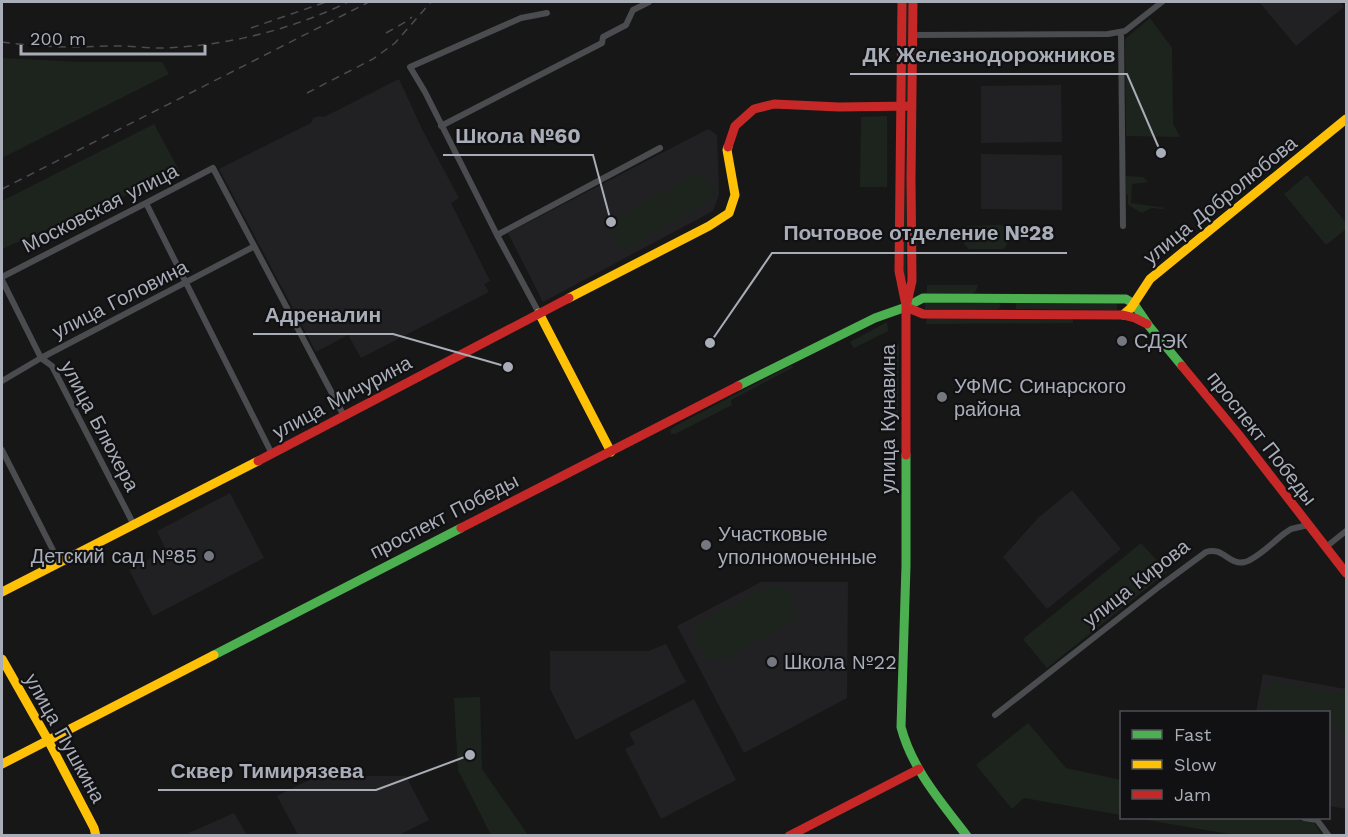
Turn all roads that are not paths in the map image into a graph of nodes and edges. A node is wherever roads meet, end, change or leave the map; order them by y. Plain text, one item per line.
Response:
1 (649, 2) edge
2 (902, 2) edge
3 (913, 2) edge
4 (1162, 2) edge
5 (547, 13) dead end
6 (1121, 32) junction
7 (913, 35) junction
8 (901, 106) junction
9 (912, 106) junction
10 (1347, 119) edge
11 (441, 126) junction
12 (660, 148) dead end
13 (146, 203) junction
14 (1123, 226) dead end
15 (497, 235) junction
16 (253, 247) junction
17 (2, 278) edge
18 (1150, 279) junction
19 (186, 283) junction
20 (1008, 297) junction
21 (1122, 298) junction
22 (1134, 304) junction
23 (906, 307) junction
24 (539, 313) junction
25 (1009, 314) junction
26 (1123, 315) junction
27 (1149, 326) junction
28 (41, 358) junction
29 (2, 381) edge
30 (344, 416) junction
31 (2, 450) edge
32 (611, 452) junction
33 (272, 454) junction
34 (134, 525) junction
35 (1308, 525) junction
36 (1347, 531) edge
37 (1326, 547) junction
38 (59, 562) junction
39 (1347, 573) edge
40 (4, 591) edge
41 (2, 659) edge
42 (995, 715) dead end
43 (48, 740) junction
44 (2, 764) edge
45 (919, 768) junction
46 (1310, 819) edge
47 (96, 836) edge
48 (789, 836) edge
49 (967, 836) edge
50 (1329, 836) edge

1 - 11 street
2 - 8 street, улица Кунавина
3 - 7 street, улица Кунавина
4 - 6 street
5 - 11 street
6 - 7 street
6 - 14 street
7 - 9 street, улица Кунавина
8 - 9 street
8 - 23 street, улица Кунавина
8 - 24 street, улица Мичурина
9 - 23 street, улица Кунавина
10 - 18 street, улица Добролюбова
11 - 15 street
12 - 15 street
13 - 16 street, Московская улица
13 - 17 street, Московская улица
13 - 19 street
15 - 24 street
16 - 19 street, улица Головина
16 - 30 street
17 - 28 street, улица Блюхера
18 - 21 street
18 - 22 street, улица Добролюбова
19 - 28 street, улица Головина
19 - 33 street
20 - 21 street, проспект Победы
20 - 23 street, проспект Победы
20 - 25 street
21 - 22 street, проспект Победы
22 - 26 street, улица Добролюбова
22 - 27 street, проспект Победы
23 - 25 street, проспект Победы
23 - 32 street, проспект Победы
23 - 45 street, улица Кунавина
24 - 30 street, улица Мичурина
24 - 32 street
25 - 26 street, проспект Победы
26 - 27 street, проспект Победы
27 - 35 street, проспект Победы
28 - 29 street, улица Головина
28 - 34 street, улица Блюхера
30 - 33 street, улица Мичурина
31 - 38 street
32 - 43 street, проспект Победы
33 - 34 street, улица Мичурина
34 - 38 street, улица Мичурина
35 - 37 street, проспект Победы
35 - 42 street, улица Кирова
36 - 37 street
37 - 39 street, проспект Победы
38 - 40 street, улица Мичурина
41 - 43 street, улица Пушкина
43 - 44 street, проспект Победы
43 - 47 street, улица Пушкина
45 - 48 street
45 - 49 street, улица Кунавина
46 - 50 street

